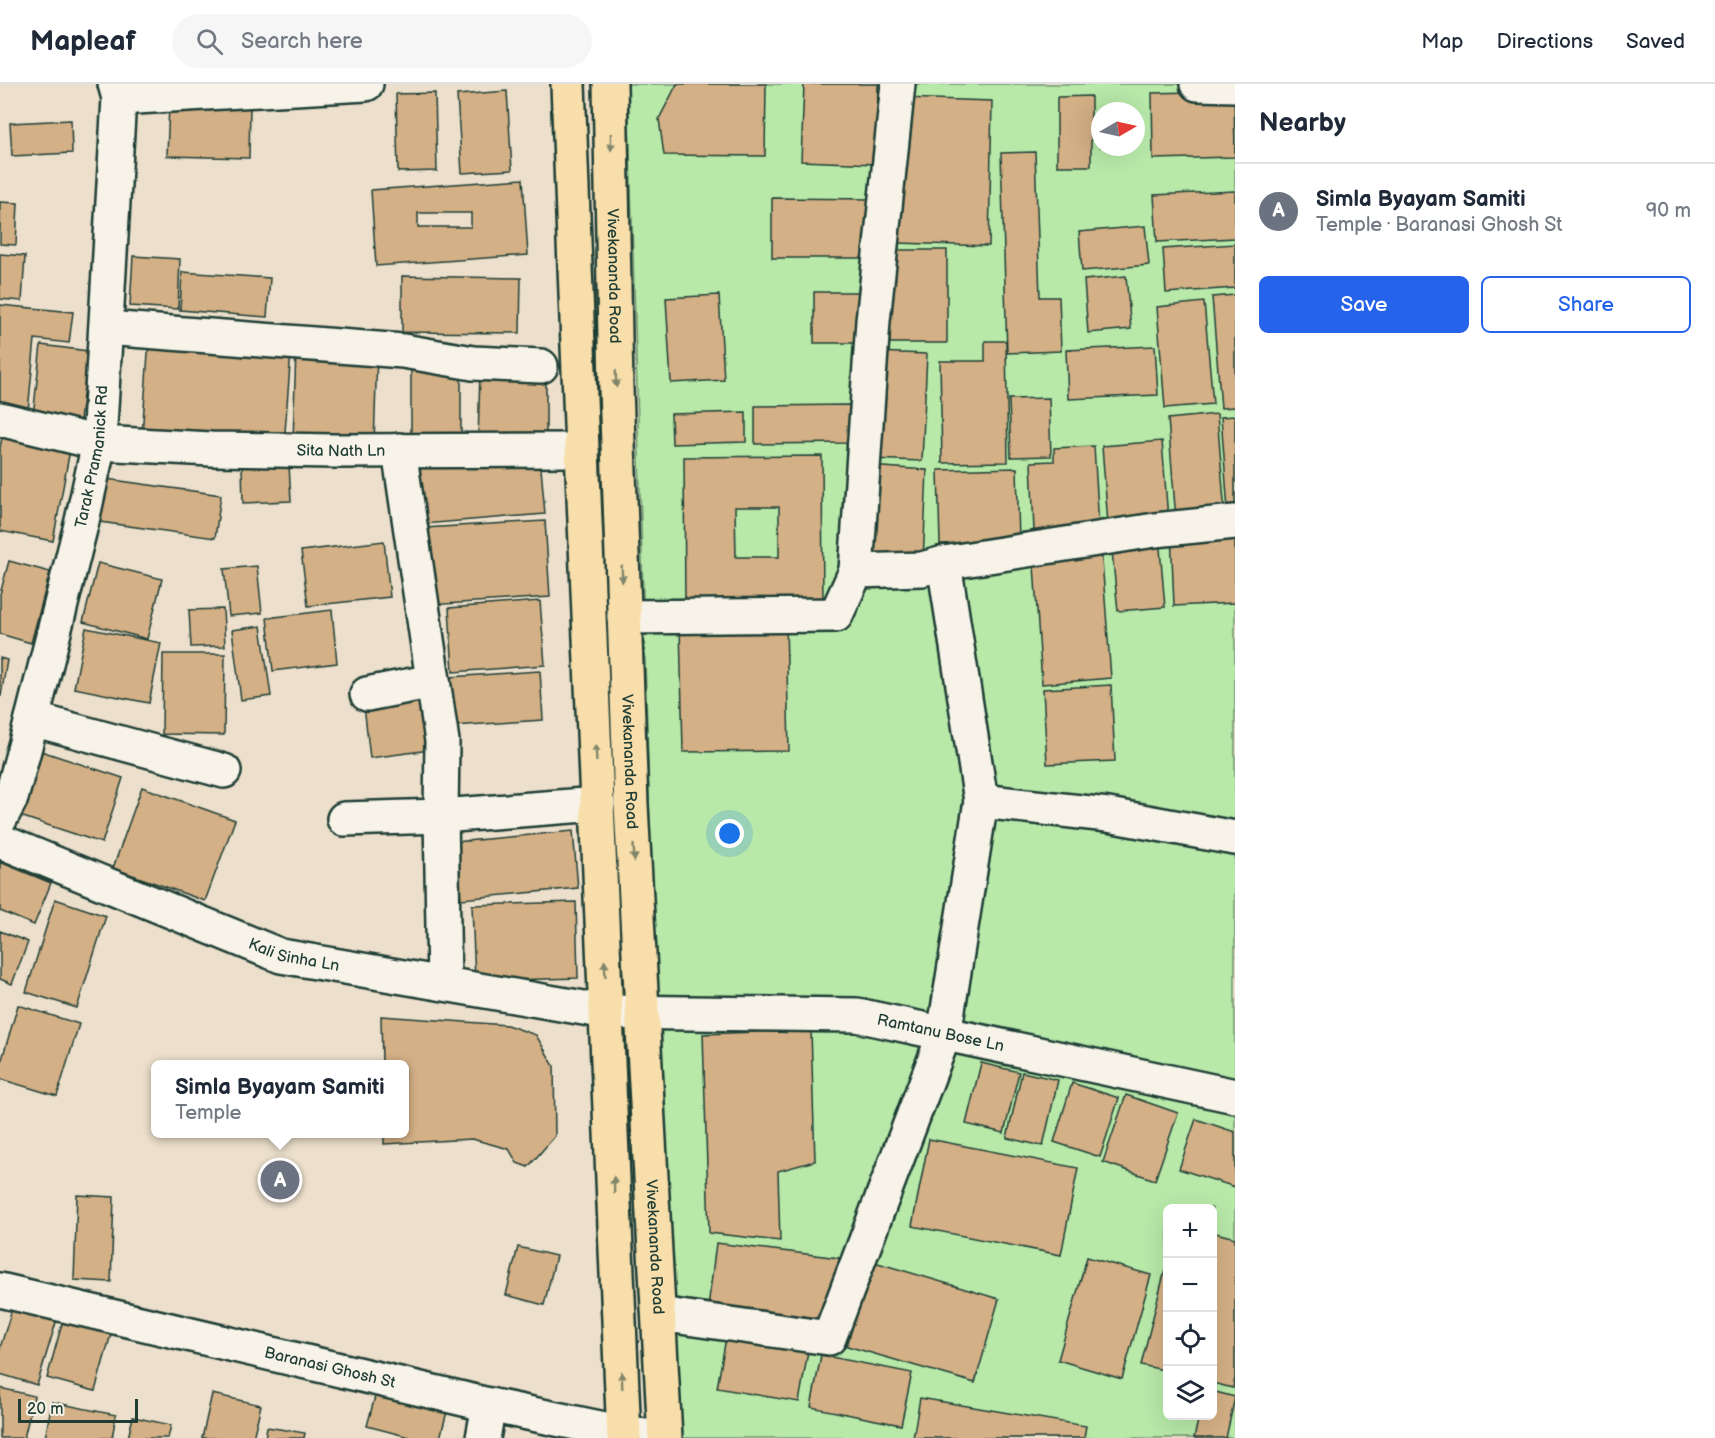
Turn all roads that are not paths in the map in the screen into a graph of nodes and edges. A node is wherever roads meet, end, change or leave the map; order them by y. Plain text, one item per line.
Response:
1 (366, 84) edge
2 (568, 84) edge
3 (610, 84) edge
4 (898, 84) edge
5 (1197, 84) edge
6 (1235, 85) edge
7 (117, 91) edge
8 (106, 328) junction
9 (541, 366) dead end
10 (0, 419) edge
11 (99, 443) junction
12 (399, 450) junction
13 (582, 450) junction
14 (1235, 522) edge
15 (944, 563) junction
16 (856, 571) junction
17 (624, 616) junction
18 (433, 681) junction
19 (367, 694) dead end
20 (20, 728) edge
21 (224, 771) dead end
22 (981, 801) junction
23 (598, 804) junction
24 (441, 816) junction
25 (0, 819) edge
26 (344, 819) dead end
27 (1235, 838) edge
28 (0, 841) edge
29 (444, 983) junction
30 (607, 1012) junction
31 (642, 1013) junction
32 (944, 1035) junction
33 (1235, 1096) edge
34 (0, 1290) edge
35 (659, 1314) junction
36 (489, 1405) junction
37 (624, 1435) edge
38 (483, 1438) edge
39 (661, 1438) edge
40 (665, 1438) edge

1 - 7 street
2 - 13 main road, Vivekananda Road
3 -> 17 main road, Vivekananda Road
4 - 16 street
5 - 6 street
7 - 8 street, Tarak Pramanick Rd
8 - 9 street
8 - 11 street, Tarak Pramanick Rd
10 - 11 street, Sita Nath Ln
11 - 12 street, Sita Nath Ln
11 - 20 street, Tarak Pramanick Rd
12 - 13 street, Sita Nath Ln
12 - 18 street
23 -> 13 main road, Vivekananda Road
14 - 15 street
15 - 16 street
15 - 22 street
16 - 17 street
17 -> 31 main road, Vivekananda Road
18 - 19 street
18 - 24 street
20 - 21 street
20 - 25 street, Tarak Pramanick Rd
22 - 27 street
22 - 32 street
23 - 24 street
30 -> 23 main road, Vivekananda Road
24 - 26 street
24 - 29 street
28 - 29 street, Kali Sinha Ln
29 - 30 street, Kali Sinha Ln
30 - 31 street, Ramtanu Bose Ln
37 -> 30 main road, Vivekananda Road
31 - 32 street, Ramtanu Bose Ln
31 - 35 main road, Vivekananda Road
32 - 33 street, Ramtanu Bose Ln
32 - 35 street
34 - 36 street, Baranasi Ghosh St
35 - 40 main road, Vivekananda Road
36 - 37 street, Baranasi Ghosh St
36 - 38 street
37 - 39 street, Baranasi Ghosh St

